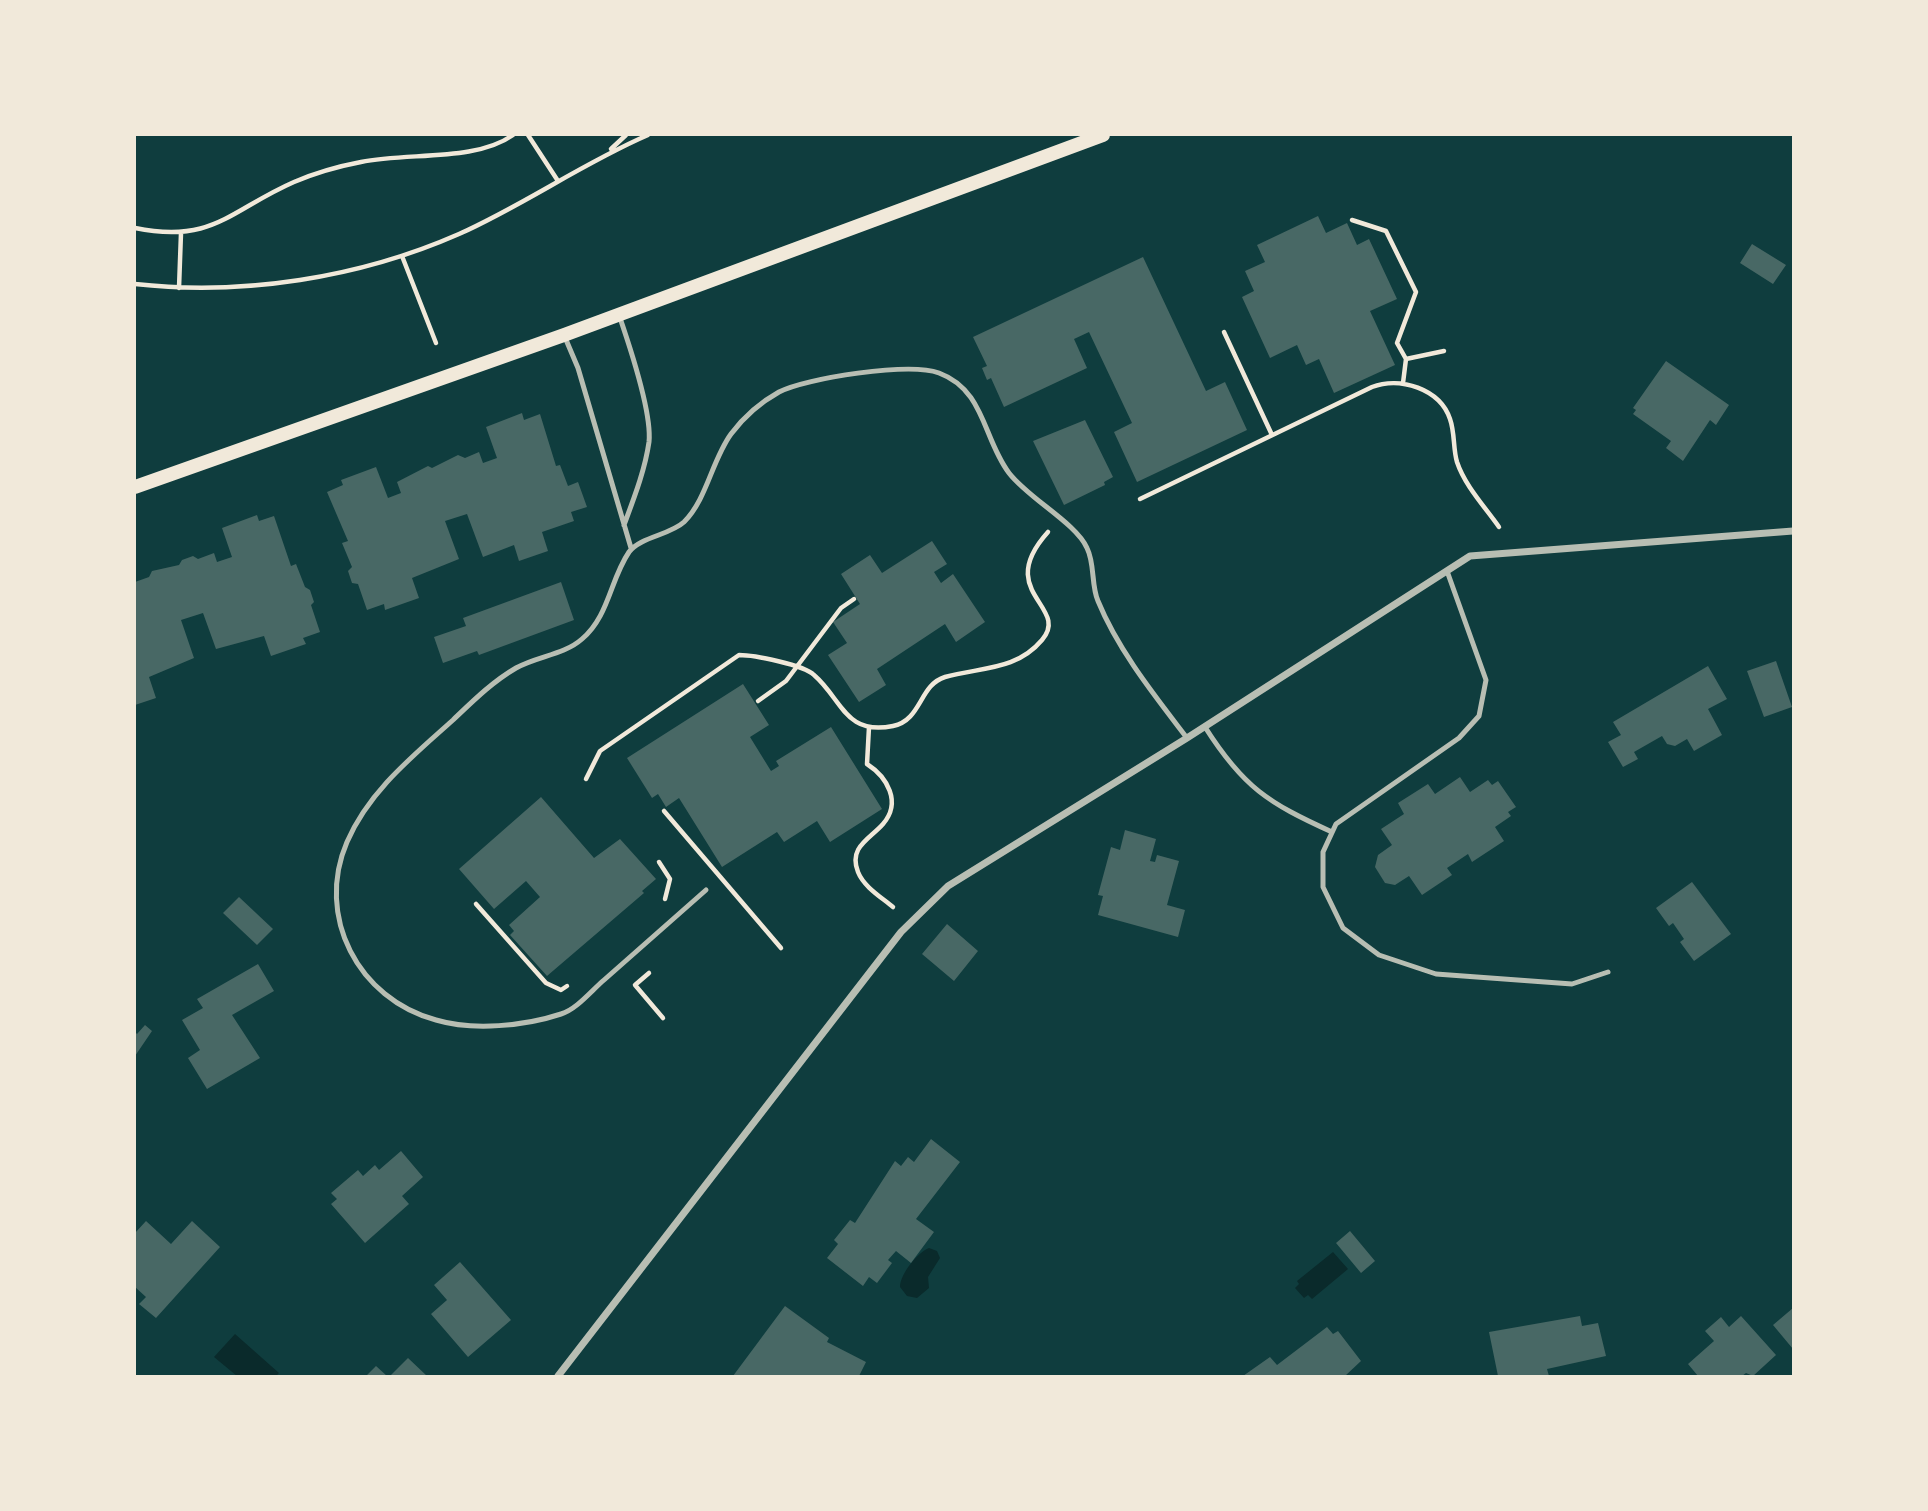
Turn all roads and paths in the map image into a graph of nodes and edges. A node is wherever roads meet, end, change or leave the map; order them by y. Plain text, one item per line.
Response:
1 (513, 135) edge
2 (528, 135) edge
3 (626, 135) edge
4 (648, 135) edge
5 (1102, 135) edge
6 (608, 152) junction
7 (558, 181) junction
8 (1352, 220) dead end
9 (135, 228) edge
10 (181, 233) junction
11 (402, 256) junction
12 (135, 284) edge
13 (179, 288) junction
14 (619, 315) junction
15 (1224, 332) dead end
16 (564, 335) junction
17 (436, 342) dead end
18 (1444, 351) dead end
19 (1406, 359) junction
20 (1403, 383) junction
21 (1272, 435) junction
22 (135, 488) edge
23 (1140, 499) dead end
24 (624, 525) junction
25 (1499, 527) dead end
26 (1051, 528) dead end
27 (1793, 531) edge
28 (631, 548) junction
29 (1447, 571) junction
30 (855, 599) dead end
31 (799, 665) junction
32 (758, 701) dead end
33 (869, 726) junction
34 (1205, 727) junction
35 (1187, 738) junction
36 (586, 779) dead end
37 (1332, 832) junction
38 (659, 862) dead end
39 (706, 890) dead end
40 (476, 904) dead end
41 (660, 905) dead end
42 (893, 907) dead end
43 (1608, 972) dead end
44 (649, 973) dead end
45 (576, 979) dead end
46 (663, 1018) dead end
47 (558, 1376) edge

1 - 10 path
2 - 7 path
3 - 6 path
4 - 6 path
5 - 14 main road
6 - 7 path
7 - 11 path
8 - 19 path
9 - 10 path
10 - 13 path
11 - 13 path
11 - 17 path
12 - 13 path
14 - 16 main road
14 - 24 lane
15 - 21 path
16 - 22 main road
16 - 24 lane
18 - 19 path
19 - 20 path
20 - 21 path
20 - 25 path
21 - 23 path
24 - 28 lane
26 - 33 path
27 - 29 street
28 - 35 lane
28 - 39 lane
29 - 34 street
29 - 37 lane
30 - 31 path
31 - 32 path
31 - 33 path
31 - 36 path
33 - 42 path
34 - 35 street
34 - 37 lane
35 - 47 street
37 - 43 lane
38 - 41 path
40 - 45 path
44 - 46 path

